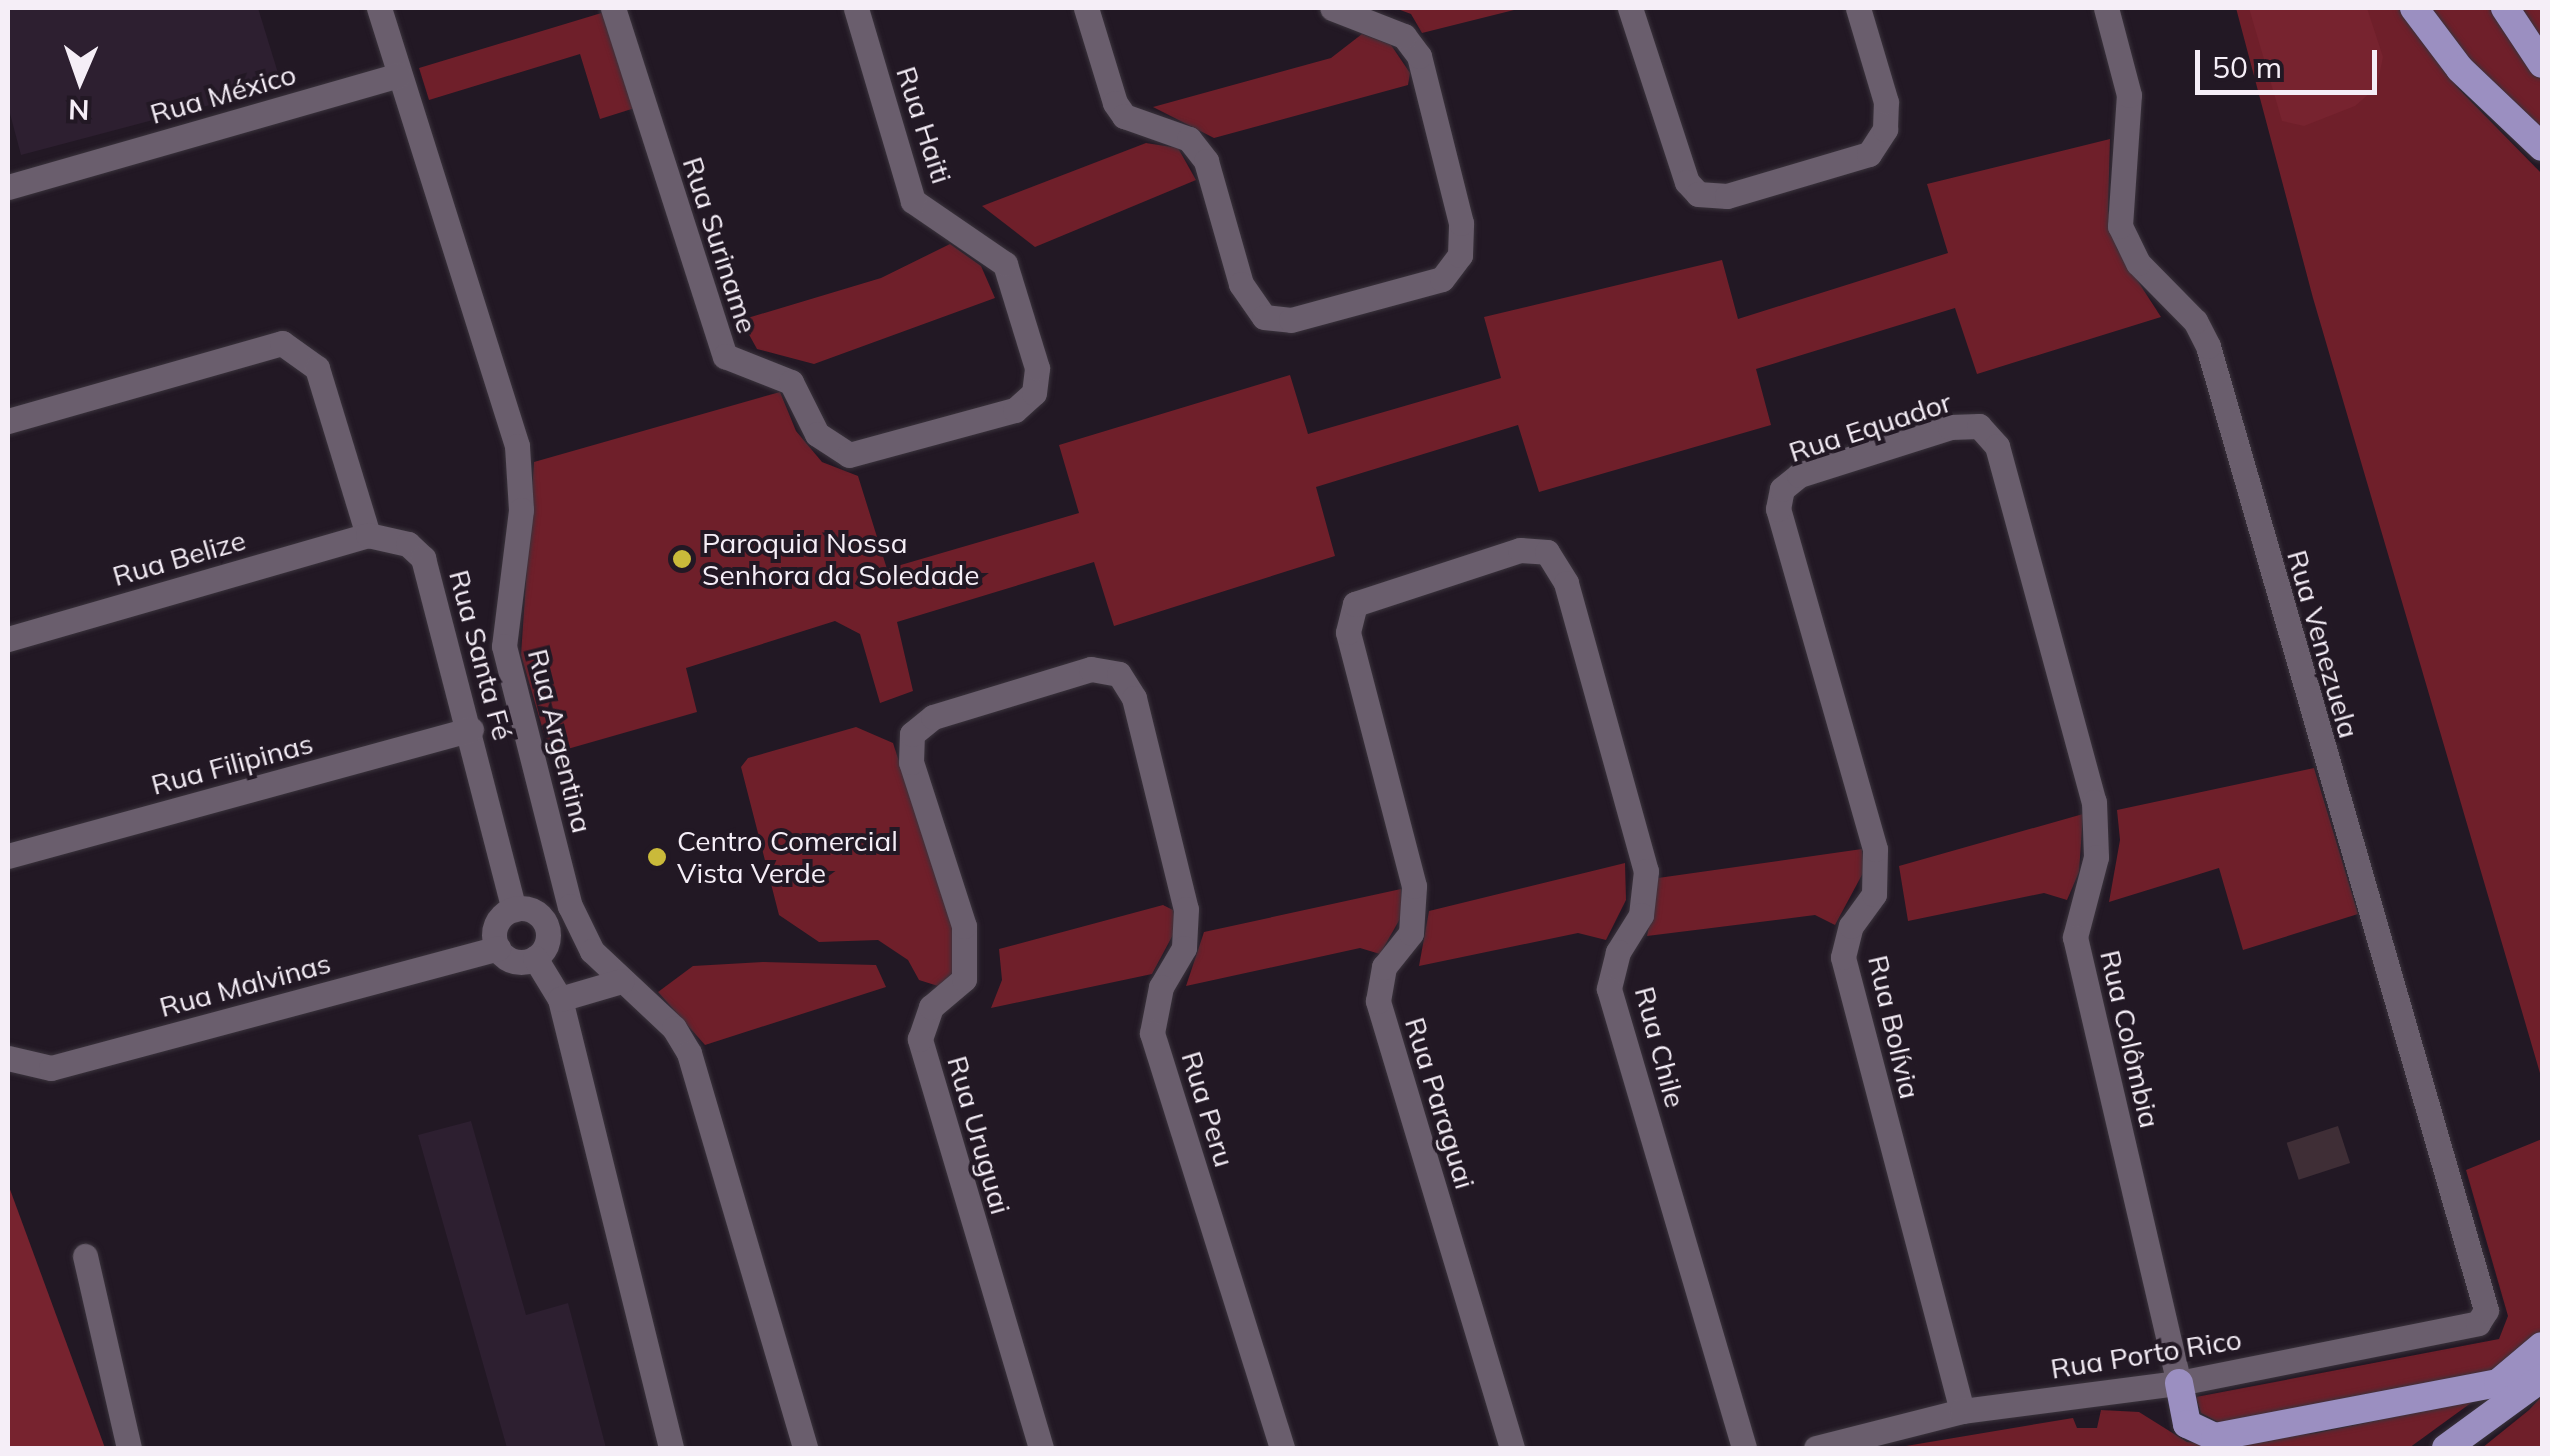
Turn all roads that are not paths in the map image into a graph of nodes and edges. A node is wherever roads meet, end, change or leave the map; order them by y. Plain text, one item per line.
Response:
1 (379, 8) edge
2 (613, 8) edge
3 (856, 8) edge
4 (1086, 8) edge
5 (1332, 8) edge
6 (1630, 8) edge
7 (1858, 8) edge
8 (2106, 8) edge
9 (2414, 8) edge
10 (2505, 8) edge
11 (2542, 64) edge
12 (398, 76) junction
13 (2542, 147) edge
14 (8, 187) edge
15 (1034, 392) joint
16 (8, 420) edge
17 (1979, 426) joint
18 (1782, 489) joint
19 (368, 535) junction
20 (1356, 604) joint
21 (8, 640) edge
22 (472, 729) junction
23 (912, 734) joint
24 (8, 856) edge
25 (570, 906) junction
26 (514, 910) junction
27 (544, 922) junction
28 (498, 948) junction
29 (535, 958) junction
30 (621, 981) junction
31 (560, 1000) junction
32 (8, 1058) edge
33 (84, 1256) dead end
34 (2484, 1317) joint
35 (2542, 1346) edge
36 (2542, 1378) edge
37 (2178, 1383) junction
38 (1962, 1412) junction
39 (129, 1448) edge
40 (671, 1448) edge
41 (805, 1448) edge
42 (1040, 1448) edge
43 (1282, 1448) edge
44 (1512, 1448) edge
45 (1744, 1448) edge
46 (1816, 1448) edge
47 (2446, 1448) edge

1 - 12 street, Rua Argentina
2 - 15 street, Rua Suriname
3 - 15 street, Rua Haiti
4 - 5 street
6 - 7 street
8 - 34 street, Rua Venezuela
9 - 13 main road
10 - 11 main road
12 - 14 street, Rua México
12 - 25 street, Rua Argentina
16 - 19 street
17 - 18 street, Rua Equador
17 - 37 street, Rua Colômbia
18 - 38 street, Rua Bolívia
19 - 21 street, Rua Belize
19 - 22 street, Rua Santa Fé
20 - 44 street, Rua Paraguai
20 - 45 street, Rua Chile
22 - 24 street, Rua Filipinas
22 - 26 street, Rua Santa Fé
23 - 42 street, Rua Uruguai
23 - 43 street, Rua Peru
25 - 27 street
25 - 30 street, Rua Argentina
26 - 27 street
26 - 28 street
27 - 29 street
28 - 29 street
28 - 32 street, Rua Malvinas
29 - 31 street
30 - 31 street
30 - 41 street, Rua Argentina
31 - 40 street
33 - 39 street
34 - 37 street, Rua Porto Rico
35 - 37 main road
36 - 47 main road
37 - 38 street, Rua Porto Rico
38 - 46 street, Rua Porto Rico

